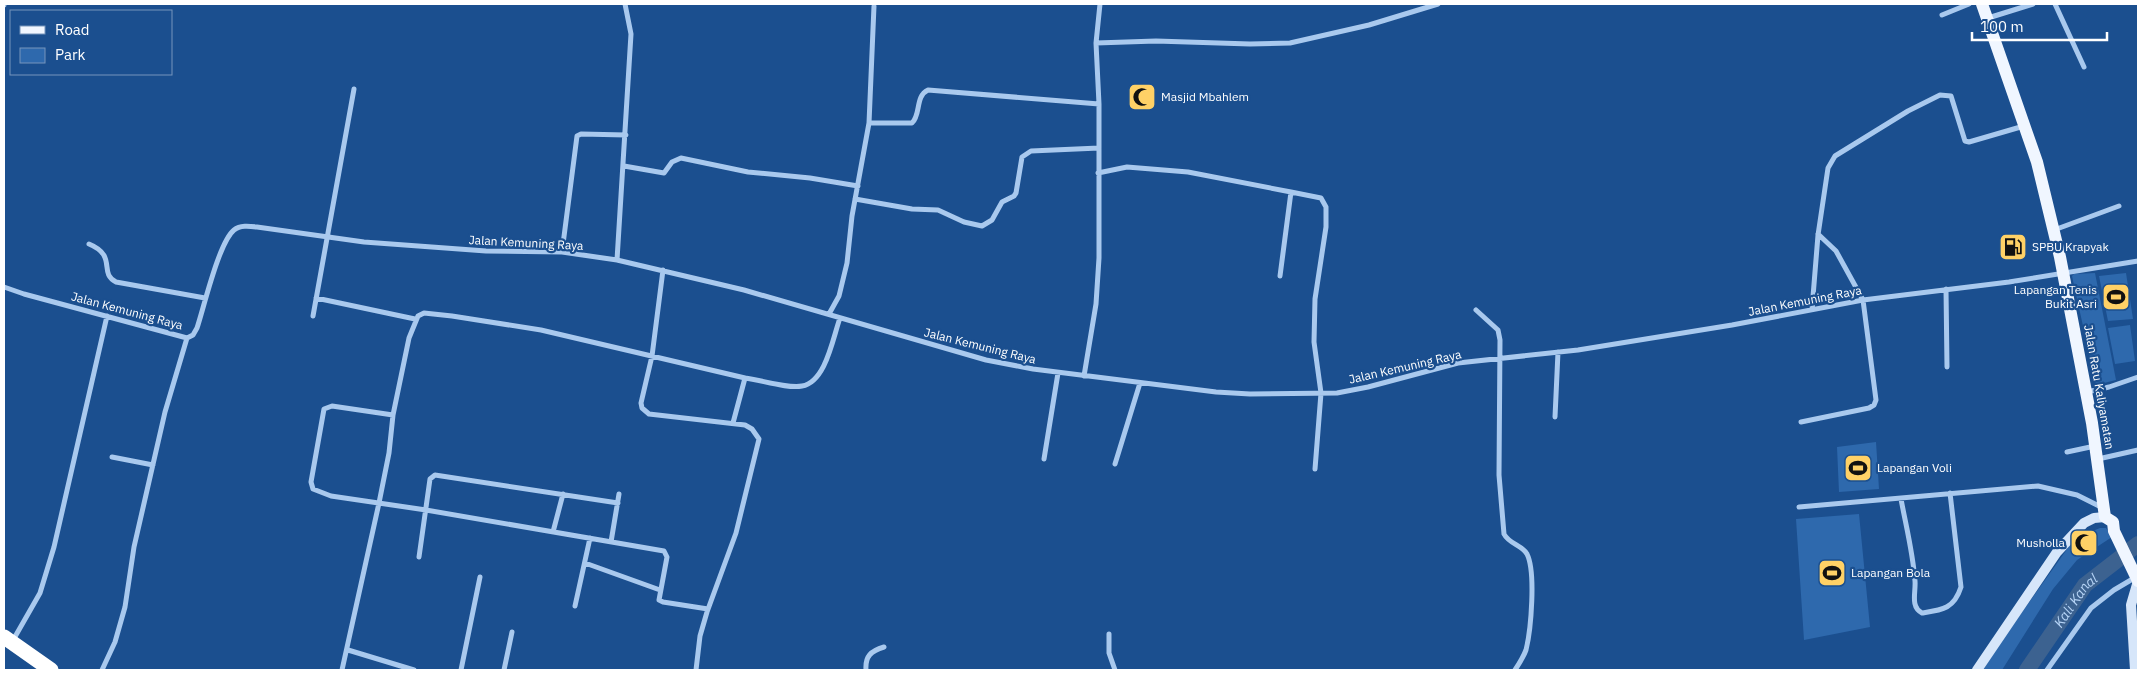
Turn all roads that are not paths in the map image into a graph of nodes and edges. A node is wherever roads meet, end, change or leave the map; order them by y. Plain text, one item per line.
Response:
1 (625, 4) edge
2 (1100, 4) edge
3 (1438, 4) edge
4 (1969, 4) edge
5 (1982, 4) edge
6 (2033, 4) edge
7 (2055, 4) edge
8 (874, 6) dead end
9 (1942, 15) dead end
10 (1988, 18) junction
11 (1096, 43) junction
12 (2084, 67) dead end
13 (354, 89) dead end
14 (1099, 104) junction
15 (869, 122) junction
16 (2025, 126) junction
17 (626, 135) junction
18 (1099, 148) junction
19 (624, 166) junction
20 (1098, 173) junction
21 (858, 186) junction
22 (1291, 192) junction
23 (855, 199) junction
24 (2119, 206) dead end
25 (2053, 230) junction
26 (1818, 234) junction
27 (326, 238) junction
28 (89, 244) dead end
29 (562, 252) junction
30 (618, 260) junction
31 (2138, 261) edge
32 (663, 270) junction
33 (2064, 273) junction
34 (1280, 276) dead end
35 (4, 287) edge
36 (1946, 289) junction
37 (205, 298) junction
38 (316, 298) junction
39 (1863, 300) junction
40 (1812, 308) junction
41 (1476, 310) dead end
42 (829, 314) junction
43 (107, 316) junction
44 (314, 316) dead end
45 (840, 318) junction
46 (416, 319) junction
47 (187, 338) junction
48 (1558, 352) junction
49 (652, 356) junction
50 (1499, 358) junction
51 (1947, 367) dead end
52 (1058, 373) junction
53 (1084, 376) junction
54 (2138, 376) edge
55 (745, 378) junction
56 (1140, 383) junction
57 (2087, 392) junction
58 (1321, 393) junction
59 (393, 415) junction
60 (1555, 417) dead end
61 (1801, 422) dead end
62 (734, 423) junction
63 (2138, 450) edge
64 (2067, 452) dead end
65 (2096, 453) junction
66 (112, 457) dead end
67 (1044, 460) dead end
68 (1116, 464) dead end
69 (153, 465) junction
70 (1315, 469) dead end
71 (1950, 493) junction
72 (563, 494) junction
73 (619, 494) dead end
74 (1900, 499) junction
75 (379, 503) junction
76 (618, 503) junction
77 (1799, 506) dead end
78 (426, 510) junction
79 (2105, 513) junction
80 (554, 532) junction
81 (590, 538) junction
82 (611, 542) junction
83 (419, 557) dead end
84 (585, 563) junction
85 (480, 577) dead end
86 (2137, 578) edge
87 (660, 590) junction
88 (575, 606) dead end
89 (708, 608) junction
90 (512, 632) dead end
91 (1109, 634) dead end
92 (8, 640) edge
93 (884, 647) dead end
94 (348, 650) junction
95 (51, 670) edge
96 (102, 670) edge
97 (342, 670) edge
98 (414, 670) edge
99 (460, 670) edge
100 (504, 670) edge
101 (696, 670) edge
102 (866, 670) edge
103 (1115, 670) edge
104 (1515, 670) edge
105 (1977, 670) edge
106 (2047, 670) edge
107 (2135, 670) edge

1 - 17 street
2 - 11 street
3 - 11 street
4 - 9 street
5 - 10 main road, Jalan Ratu Kaliyamatan
6 - 10 street
7 - 12 street
8 - 15 street
10 - 16 main road, Jalan Ratu Kaliyamatan
11 - 14 street
13 - 27 street
14 - 15 street
14 - 18 street
15 - 21 street
16 - 25 main road, Jalan Ratu Kaliyamatan
16 - 26 street
17 - 19 street
17 - 29 street
18 - 20 street
18 - 23 street
19 - 21 street
19 - 30 street
20 - 22 street
20 - 53 street
21 - 23 street
22 - 34 street
22 - 58 street
23 - 42 street
24 - 25 street
25 - 33 main road, Jalan Ratu Kaliyamatan
26 - 39 street
26 - 40 street
27 - 29 street, Jalan Kemuning Raya
27 - 37 street, Jalan Kemuning Raya
27 - 38 street
28 - 37 street
29 - 30 street, Jalan Kemuning Raya
30 - 32 street, Jalan Kemuning Raya
31 - 33 street, Jalan Kemuning Raya
32 - 42 street, Jalan Kemuning Raya
32 - 49 street
33 - 36 street, Jalan Kemuning Raya
33 - 57 main road, Jalan Ratu Kaliyamatan
35 - 43 street, Jalan Kemuning Raya
36 - 39 street, Jalan Kemuning Raya
36 - 51 street
37 - 47 street, Jalan Kemuning Raya
38 - 44 street
38 - 46 street
39 - 40 street, Jalan Kemuning Raya
39 - 61 street
40 - 48 street, Jalan Kemuning Raya
41 - 50 street
42 - 45 street, Jalan Kemuning Raya
43 - 47 street, Jalan Kemuning Raya
43 - 92 street
45 - 52 street, Jalan Kemuning Raya
45 - 55 street
46 - 49 street
46 - 59 street
47 - 69 street
48 - 50 street, Jalan Kemuning Raya
48 - 60 street
49 - 55 street
49 - 62 street
50 - 58 street, Jalan Kemuning Raya
50 - 104 street
52 - 53 street, Jalan Kemuning Raya
52 - 67 street
53 - 56 street, Jalan Kemuning Raya
54 - 57 street
55 - 62 street
56 - 58 street, Jalan Kemuning Raya
56 - 68 street
57 - 65 main road, Jalan Ratu Kaliyamatan
58 - 70 street
59 - 75 street
59 - 75 street
62 - 89 street
63 - 65 street
64 - 65 street
65 - 79 main road, Jalan Ratu Kaliyamatan
66 - 69 street
69 - 96 street
71 - 74 street
71 - 74 street
71 - 79 street
72 - 76 street
72 - 78 street
72 - 80 street
73 - 76 street
74 - 77 street
75 - 78 street
75 - 94 street
76 - 82 street
78 - 80 street
78 - 83 street
79 - 86 main road
79 - 105 main road
80 - 81 street
81 - 82 street
81 - 84 street
82 - 87 street
84 - 87 street
84 - 88 street
85 - 99 street
86 - 106 street
86 - 107 main road
87 - 89 street
89 - 101 street
90 - 100 street
91 - 103 street
92 - 95 highway
93 - 102 street
94 - 97 street
94 - 98 street

